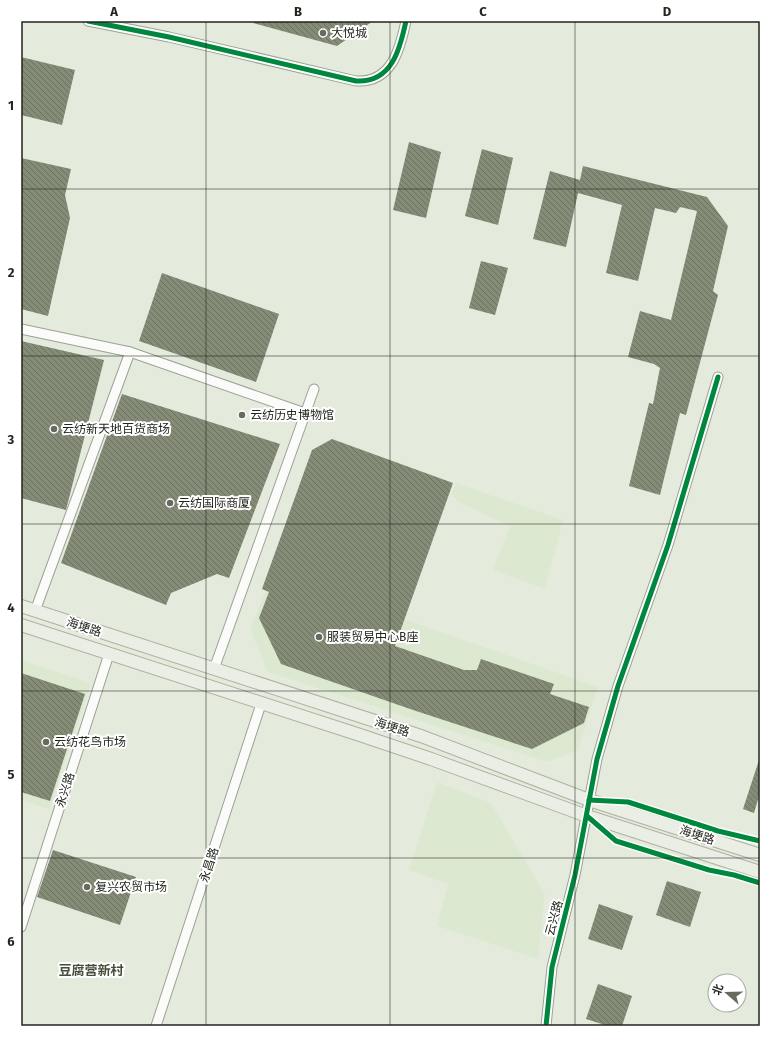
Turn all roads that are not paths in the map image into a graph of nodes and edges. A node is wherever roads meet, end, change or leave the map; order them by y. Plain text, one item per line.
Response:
1 (88, 21) edge
2 (406, 21) edge
3 (21, 329) edge
4 (130, 352) junction
5 (718, 377) dead end
6 (314, 389) dead end
7 (306, 413) junction
8 (21, 606) edge
9 (35, 611) junction
10 (21, 625) edge
11 (109, 654) junction
12 (214, 669) junction
13 (261, 704) junction
14 (589, 800) junction
15 (587, 816) junction
16 (760, 856) edge
17 (760, 872) edge
18 (21, 927) edge
19 (156, 1026) edge
20 (546, 1026) edge

1 - 2 street
3 - 4 street
4 - 7 street
4 - 9 street
5 - 14 street, 云兴路
6 - 7 street
7 - 12 street
8 - 9 main road, 海埂路
9 - 12 main road, 海埂路
10 - 11 main road, 海埂路
11 - 13 main road, 海埂路
11 - 18 street, 永兴路
12 - 14 main road, 海埂路
13 - 15 main road, 海埂路
13 - 19 street, 永昌路
14 - 15 street, 云兴路
14 - 16 main road, 海埂路
15 - 17 main road, 海埂路
15 - 20 street, 云兴路

